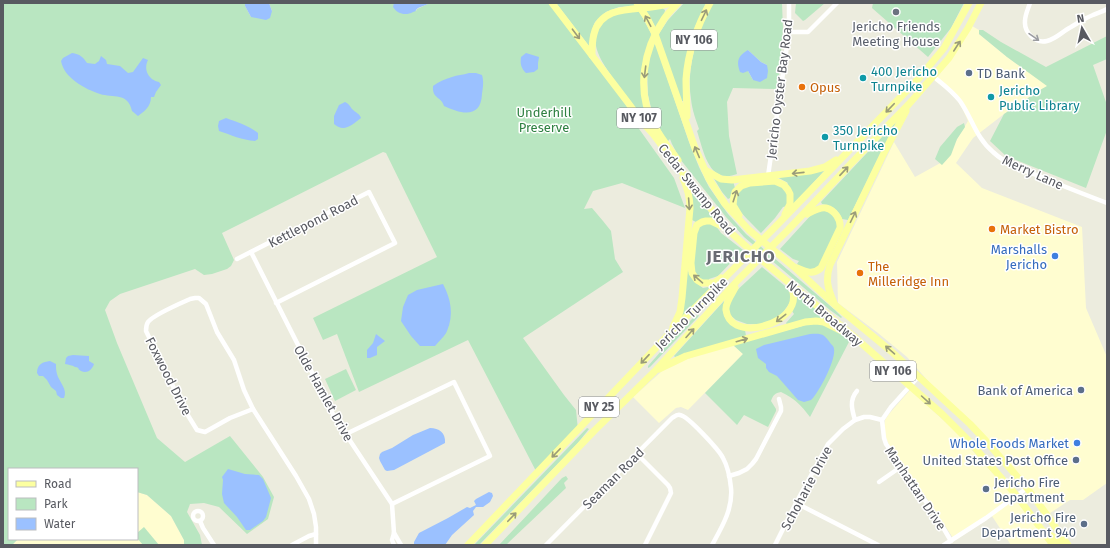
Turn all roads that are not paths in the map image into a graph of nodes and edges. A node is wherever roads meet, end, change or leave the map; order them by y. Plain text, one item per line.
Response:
1 (552, 3) edge
2 (670, 3) edge
3 (678, 3) edge
4 (710, 3) edge
5 (788, 3) edge
6 (837, 3) edge
7 (969, 3) edge
8 (981, 3) edge
9 (1030, 3) edge
10 (638, 6) edge
11 (1107, 10) edge
12 (789, 32) junction
13 (655, 34) junction
14 (592, 56) junction
15 (926, 70) junction
16 (933, 77) junction
17 (910, 104) junction
18 (687, 122) junction
19 (846, 153) junction
20 (678, 167) junction
21 (705, 170) junction
22 (768, 176) junction
23 (1107, 203) edge
24 (802, 216) junction
25 (781, 221) junction
26 (728, 230) junction
27 (749, 230) junction
28 (251, 252) junction
29 (758, 257) junction
30 (236, 259) dead end
31 (794, 267) junction
32 (732, 271) junction
33 (738, 280) junction
34 (791, 284) junction
35 (276, 303) junction
36 (835, 305) junction
37 (671, 332) junction
38 (852, 335) junction
39 (654, 372) junction
40 (919, 376) junction
41 (911, 386) junction
42 (856, 391) dead end
43 (612, 394) junction
44 (779, 399) dead end
45 (622, 404) junction
46 (253, 409) junction
47 (855, 420) junction
48 (882, 420) junction
49 (346, 434) junction
50 (637, 454) junction
51 (902, 466) junction
52 (729, 476) junction
53 (879, 482) dead end
54 (1027, 488) junction
55 (1017, 496) junction
56 (796, 503) junction
57 (392, 504) junction
58 (200, 521) dead end
59 (1044, 531) junction
60 (394, 533) junction
61 (316, 534) junction
62 (951, 541) junction
63 (214, 545) edge
64 (292, 545) edge
65 (316, 545) edge
66 (394, 545) edge
67 (401, 545) edge
68 (468, 545) edge
69 (485, 545) edge
70 (546, 545) edge
71 (645, 545) edge
72 (712, 545) edge
73 (775, 545) edge
74 (878, 545) edge
75 (944, 545) edge
76 (1053, 545) edge
77 (1061, 545) edge
78 (1068, 545) edge

1 -> 14 main road, Cedar Swamp Road / NY 107
2 - 10 main road
3 - 13 main road, NY 106
18 -> 4 main road, NY 106
5 - 12 street, Jericho Oyster Bay Road
6 - 12 street
7 - 15 main road, Jericho Turnpike / NY 25
16 -> 8 main road, Jericho Turnpike / NY 25
9 -> 11 street
13 -> 10 main road, Cedar Swamp Road
10 - 14 main road
12 - 22 street, Jericho Oyster Bay Road
13 - 18 main road, Cedar Swamp Road
13 -> 29 main road, NY 106
14 - 20 main road, Cedar Swamp Road / NY 107
15 - 16 street, Merry Lane
15 -> 19 main road, Jericho Turnpike / NY 25
16 - 17 main road, Jericho Turnpike / NY 25
16 - 23 street, Merry Lane
24 -> 17 main road, Jericho Turnpike / NY 25
36 -> 17 main road
21 -> 18 main road, Cedar Swamp Road / NY 106
19 -> 22 main road
19 - 25 main road, Jericho Turnpike / NY 25
20 - 26 main road, Cedar Swamp Road / NY 107
20 -> 37 main road
21 - 22 main road
21 - 27 main road, Cedar Swamp Road / NY 106
24 - 31 main road
24 - 33 main road, Jericho Turnpike / NY 25
27 -> 25 main road
25 - 32 main road, Jericho Turnpike / NY 25
26 - 29 main road, Cedar Swamp Road / NY 107
32 -> 26 main road
27 - 31 main road, NY 106
28 - 30 street, Kettlepond Road
28 - 35 street, Olde Hamlet Drive
28 - 35 street, Kettlepond Road
29 - 34 main road, North Broadway / NY 106
31 - 36 main road, NY 106
32 - 37 main road, Jericho Turnpike / NY 25
34 -> 33 main road
39 -> 33 main road, Jericho Turnpike / NY 25
34 - 38 main road, North Broadway / NY 106
35 - 49 street, Olde Hamlet Drive
40 -> 36 main road, NY 106
37 -> 43 main road, Jericho Turnpike / NY 25
39 -> 38 main road
38 - 41 main road, North Broadway / NY 106
39 - 45 main road, Jericho Turnpike / NY 25
40 - 41 street
40 - 54 main road, NY 106
41 - 48 street
41 -> 55 main road, North Broadway / NY 106
42 - 47 street
43 - 45 main road
43 -> 68 main road, Jericho Turnpike / NY 25
44 - 52 street
69 -> 45 main road, Jericho Turnpike / NY 25
46 - 46 street, Foxwood Drive
46 - 61 street, Foxwood Drive
47 - 48 street
47 - 56 street, Schoharie Drive
48 - 51 street, Manhattan Drive
49 - 57 street, Olde Hamlet Drive
49 - 57 street
50 - 52 street, Seaman Road
50 - 70 street, Seaman Road
50 - 71 street
51 - 53 street
51 - 62 street, Manhattan Drive
52 - 72 street
54 - 55 street
54 - 78 main road, NY 106
55 - 59 main road, North Broadway / NY 106
55 - 62 street
56 - 73 street, Schoharie Drive
56 - 74 street
57 - 60 street, Olde Hamlet Drive
58 - 63 street
59 - 76 main road, North Broadway / NY 106
59 - 77 main road
60 - 66 street, Olde Hamlet Drive
60 - 67 street, Olde Hamlet Drive
61 - 64 street
61 - 65 street, Foxwood Drive
62 - 75 street

